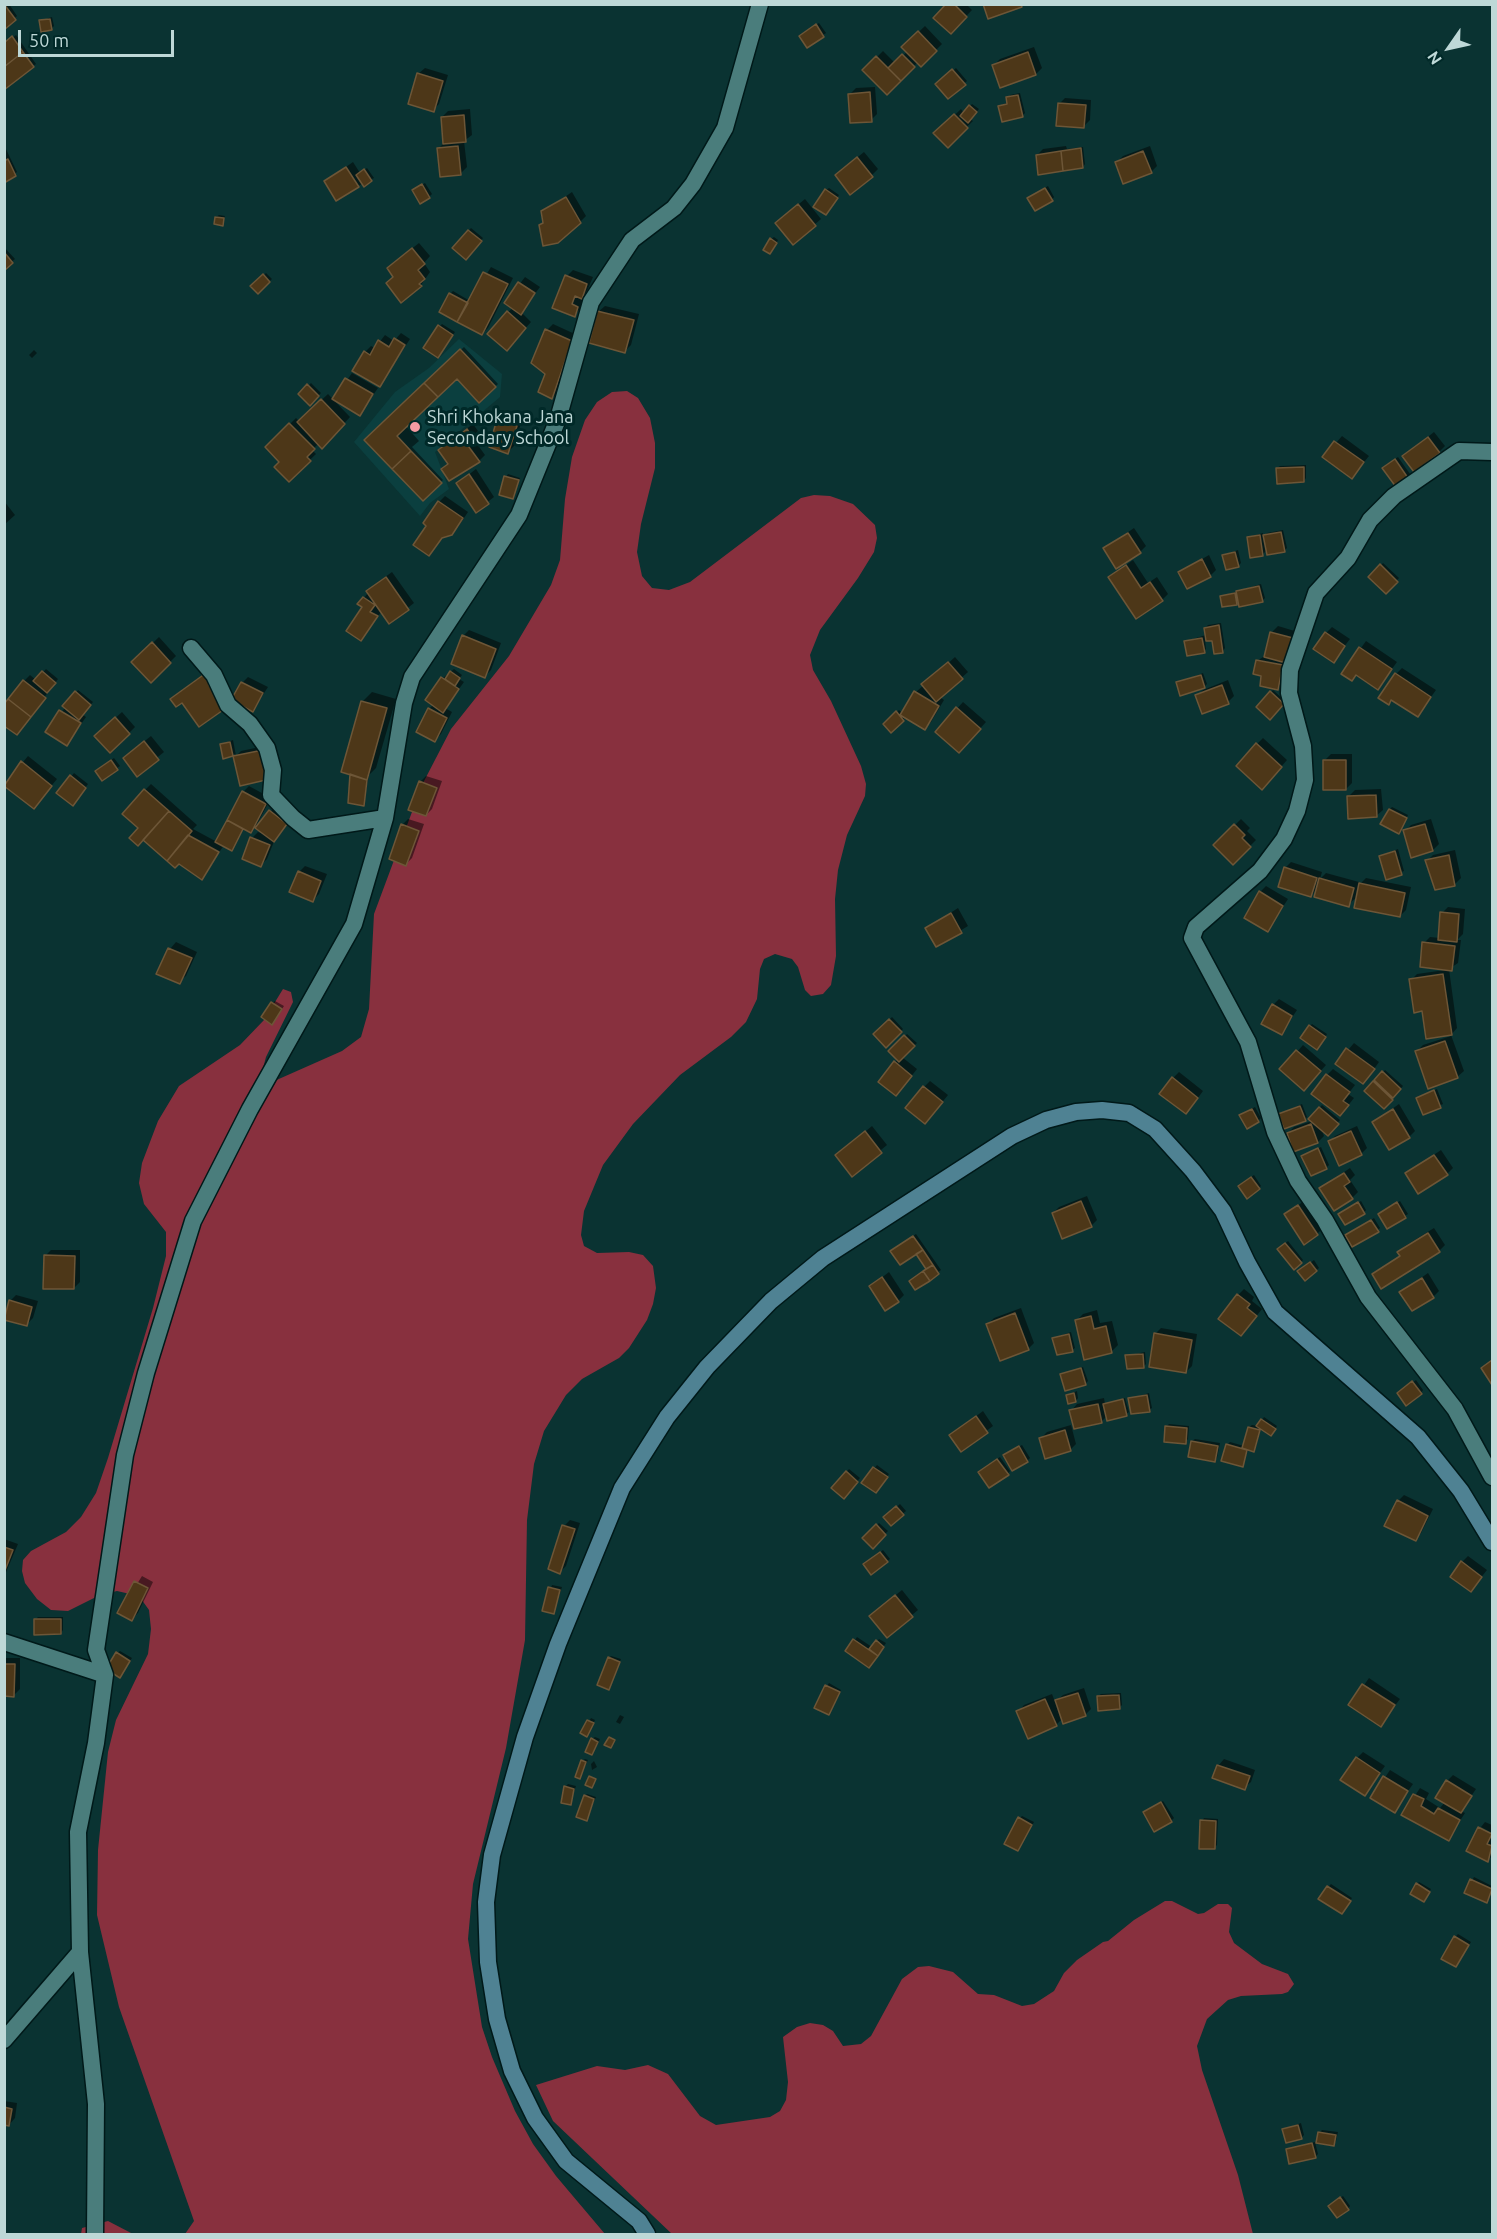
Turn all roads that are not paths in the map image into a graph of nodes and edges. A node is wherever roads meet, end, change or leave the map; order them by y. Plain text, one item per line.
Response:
1 (760, 4) edge
2 (1492, 452) edge
3 (191, 648) dead end
4 (385, 818) junction
5 (1492, 1477) edge
6 (1492, 1542) edge
7 (4, 1642) edge
8 (105, 1675) junction
9 (80, 1952) junction
10 (4, 2040) edge
11 (95, 2235) edge
12 (647, 2235) edge

1 - 4 street
2 - 5 street
3 - 4 street
4 - 8 street
6 - 12 main road
7 - 8 street
8 - 9 street
9 - 10 street
9 - 11 street

